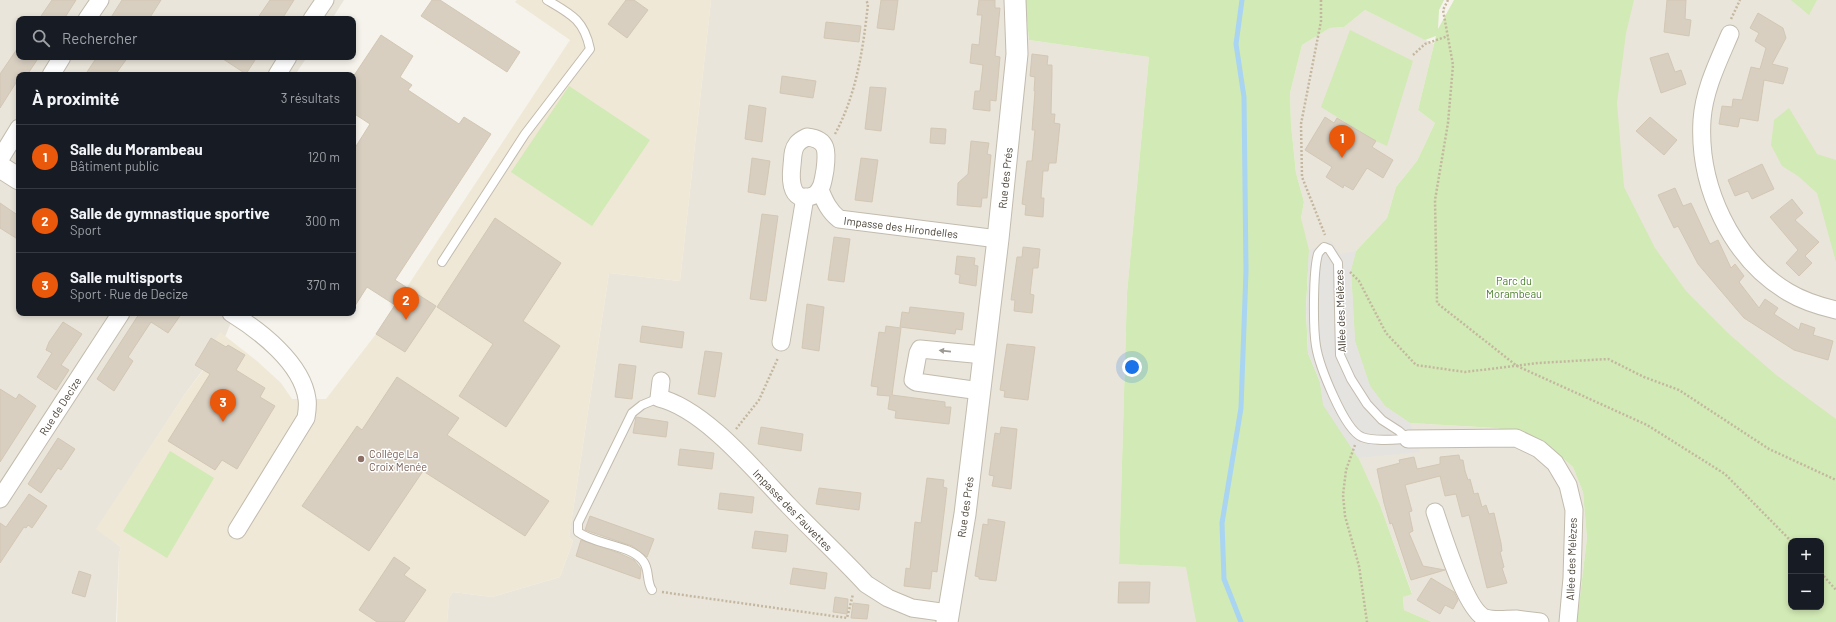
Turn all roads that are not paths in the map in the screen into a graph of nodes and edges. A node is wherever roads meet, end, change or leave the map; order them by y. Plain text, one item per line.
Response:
1 (100, 0) edge
2 (325, 0) edge
3 (547, 0) edge
4 (1015, 0) edge
5 (89, 16) edge
6 (314, 16) edge
7 (1730, 34) dead end
8 (60, 60) edge
9 (286, 60) edge
10 (53, 72) edge
11 (279, 72) edge
12 (16, 133) edge
13 (0, 159) edge
14 (0, 167) edge
15 (16, 177) edge
16 (820, 190) junction
17 (805, 197) junction
18 (998, 240) junction
19 (442, 262) dead end
20 (1836, 310) edge
21 (119, 316) edge
22 (238, 316) edge
23 (781, 342) road end
24 (984, 356) junction
25 (660, 390) joint
26 (980, 391) junction
27 (1408, 439) junction
28 (0, 499) edge
29 (1435, 512) dead end
30 (237, 530) dead end
31 (652, 590) road end
32 (948, 618) edge
33 (1540, 622) edge
34 (1568, 622) edge

1 - 5 street
2 - 6 street
3 - 19 lane
4 - 18 street, Rue des Prés
7 - 20 street
8 - 10 street
9 - 11 street
12 - 13 street
14 - 15 street
16 - 17 street
16 - 17 street
16 - 18 street, Impasse des Hirondelles
17 - 23 street
18 - 24 street, Rue des Prés
21 - 28 street, Rue de Decize
22 - 30 street
24 - 26 street, Rue des Prés
24 -> 26 street
25 - 31 lane
25 - 32 street, Impasse des Fauvettes
26 - 32 street, Rue des Prés
27 - 27 lane, Allée des Mélèzes
27 - 34 street, Allée des Mélèzes
29 - 33 street

